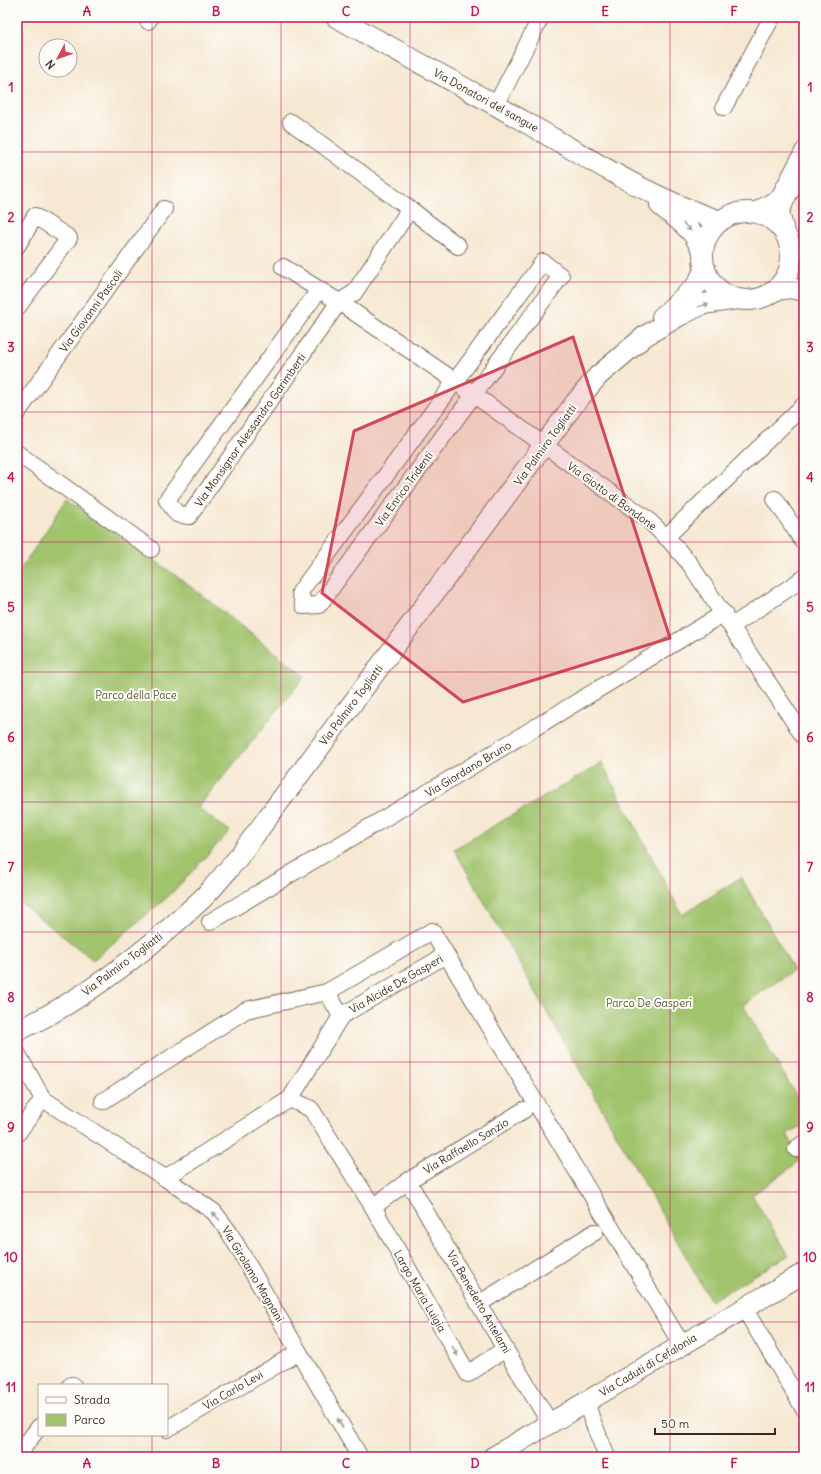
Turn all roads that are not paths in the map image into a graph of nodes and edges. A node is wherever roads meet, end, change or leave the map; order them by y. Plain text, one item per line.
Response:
1 (336, 17) edge
2 (542, 17) edge
3 (772, 17) edge
4 (496, 105) junction
5 (724, 107) dead end
6 (291, 122) dead end
7 (804, 150) edge
8 (804, 178) edge
9 (635, 185) junction
10 (164, 209) dead end
11 (410, 209) junction
12 (754, 212) junction
13 (720, 221) junction
14 (790, 245) junction
15 (17, 246) edge
16 (458, 246) dead end
17 (704, 259) junction
18 (284, 266) dead end
19 (804, 268) edge
20 (320, 290) junction
21 (776, 290) junction
22 (804, 291) edge
23 (738, 299) junction
24 (339, 302) junction
25 (17, 308) edge
26 (645, 336) junction
27 (455, 381) junction
28 (473, 395) junction
29 (804, 405) edge
30 (17, 413) edge
31 (545, 447) junction
32 (17, 454) edge
33 (775, 499) dead end
34 (666, 537) junction
35 (804, 543) edge
36 (151, 549) dead end
37 (804, 578) edge
38 (728, 620) junction
39 (802, 727) edge
40 (210, 922) dead end
41 (446, 955) junction
42 (328, 992) junction
43 (341, 1016) junction
44 (17, 1031) edge
45 (17, 1053) edge
46 (43, 1099) junction
47 (290, 1099) junction
48 (103, 1101) dead end
49 (524, 1110) dead end
50 (17, 1134) edge
51 (165, 1178) junction
52 (408, 1181) junction
53 (373, 1207) junction
54 (595, 1232) dead end
55 (804, 1273) edge
56 (480, 1303) junction
57 (744, 1308) junction
58 (682, 1345) junction
59 (505, 1349) junction
60 (299, 1352) junction
61 (586, 1401) junction
62 (804, 1408) edge
63 (550, 1422) junction
64 (38, 1428) edge
65 (168, 1428) edge
66 (513, 1451) edge
67 (17, 1456) edge
68 (360, 1457) edge
69 (492, 1457) edge
70 (607, 1457) edge

1 - 4 street, Via Donatori del sangue
2 - 4 street
3 - 5 street
4 - 9 street, Via Donatori del sangue
6 - 11 street
7 - 12 street
8 - 14 street
9 - 13 street, Via Donatori del sangue
9 -> 17 street, Via Donatori del sangue
10 - 30 street, Via Giovanni Pascoli
11 - 16 street
11 - 24 street, Via Monsignor Alessandro Garimberti
12 - 13 street, Via Palmiro Togliatti
12 - 14 street, Via Palmiro Togliatti
13 - 17 street, Via Palmiro Togliatti
14 - 19 street, Via Palmiro Togliatti
14 - 21 street, Via Palmiro Togliatti
15 - 25 street
17 - 23 street, Via Palmiro Togliatti
17 - 26 street, Via Palmiro Togliatti
18 - 20 street, Via Giotto di Bondone
20 - 24 street, Via Giotto di Bondone
20 - 24 street, Via Monsignor Alessandro Garimberti
21 - 22 street, Via Palmiro Togliatti
21 - 23 street, Via Palmiro Togliatti
26 -> 23 street, Via Palmiro Togliatti
24 - 27 street, Via Giotto di Bondone
26 - 31 street, Via Palmiro Togliatti
27 - 28 street, Via Giotto di Bondone
27 - 28 street, Via Enrico Tridenti
27 - 28 street, Via Enrico Tridenti
28 - 31 street, Via Giotto di Bondone
29 - 34 street
31 - 34 street, Via Giotto di Bondone
31 - 44 street, Via Palmiro Togliatti
32 - 36 street
33 - 35 street
34 - 38 street, Via Giotto di Bondone
37 - 38 street
38 - 39 street, Via Giotto di Bondone
38 - 40 street, Via Giordano Bruno
41 - 42 street, Via Alcide De Gasperi
41 - 43 street, Via Alcide De Gasperi
41 - 58 street
42 - 43 street, Via Alcide De Gasperi
42 - 48 street, Via Alcide De Gasperi
43 - 47 street, Via Alcide De Gasperi
45 - 46 street, Via Girolamo Magnani
46 - 50 street
46 - 51 street, Via Girolamo Magnani
47 - 51 street, Via Alcide De Gasperi
47 - 53 street
49 - 52 street, Via Raffaello Sanzio
60 -> 51 street, Via Girolamo Magnani
52 - 53 street
52 - 56 street, Via Benedetto Antelami
53 -> 59 street, Largo Maria Luigia
54 - 56 street
55 - 57 street, Via Caduti di Cefalonia
56 - 59 street, Via Benedetto Antelami
57 - 58 street, Via Caduti di Cefalonia
57 - 62 street
58 - 61 street, Via Caduti di Cefalonia
59 - 63 street, Via Benedetto Antelami
60 - 65 street, Via Carlo Levi
68 -> 60 street, Via Girolamo Magnani
61 - 63 street, Via Caduti di Cefalonia
61 - 70 street
63 - 66 street, Via Caduti di Cefalonia
64 - 67 street
66 - 69 street, Via Caduti di Cefalonia

